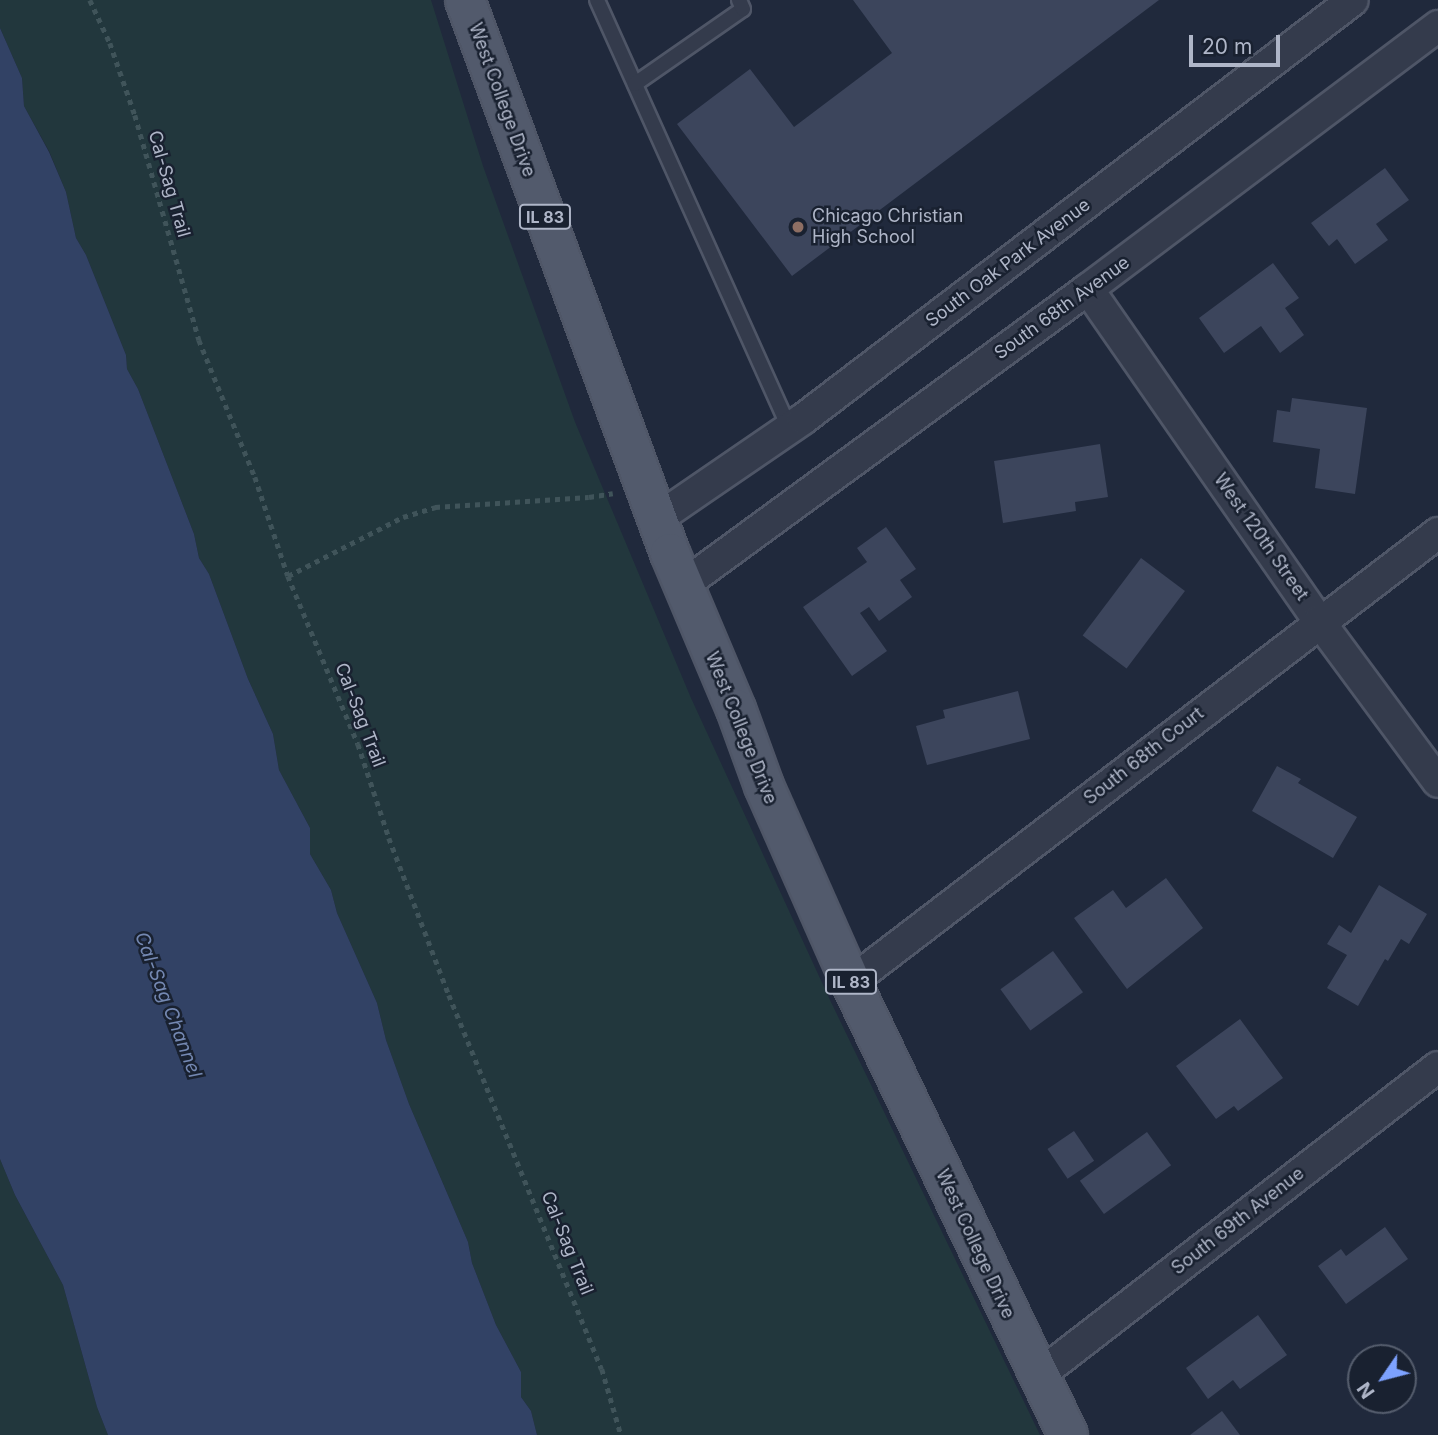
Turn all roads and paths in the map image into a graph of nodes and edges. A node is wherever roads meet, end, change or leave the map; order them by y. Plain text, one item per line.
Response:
1 (90, 0) edge
2 (465, 0) edge
3 (597, 0) edge
4 (739, 0) edge
5 (1353, 0) edge
6 (1438, 26) edge
7 (635, 84) junction
8 (1088, 289) junction
9 (789, 428) junction
10 (643, 481) junction
11 (657, 519) junction
12 (1438, 533) edge
13 (288, 576) junction
14 (682, 586) junction
15 (1319, 621) junction
16 (1438, 782) edge
17 (851, 982) junction
18 (1438, 1067) edge
19 (1038, 1376) junction
20 (621, 1435) edge
21 (1068, 1435) edge

1 - 13 path, Cal-Sag Trail
2 - 10 main road, West College Drive / IL 83
3 - 7 lane
4 - 7 lane
5 - 9 street, South Oak Park Avenue
6 - 8 street, South 68th Avenue
7 - 9 lane
8 - 14 street, South 68th Avenue
8 - 15 street, West 120th Street
9 - 11 street, South Oak Park Avenue
10 - 11 main road, West College Drive / IL 83
10 - 13 path
11 - 14 main road, West College Drive / IL 83
12 - 15 street, South 68th Court
13 - 20 path, Cal-Sag Trail
14 - 17 main road, West College Drive / IL 83
15 - 16 street, West 120th Street
15 - 17 street, South 68th Court
17 - 19 main road, West College Drive / IL 83
18 - 19 street, South 69th Avenue
19 - 21 main road, West College Drive / IL 83

